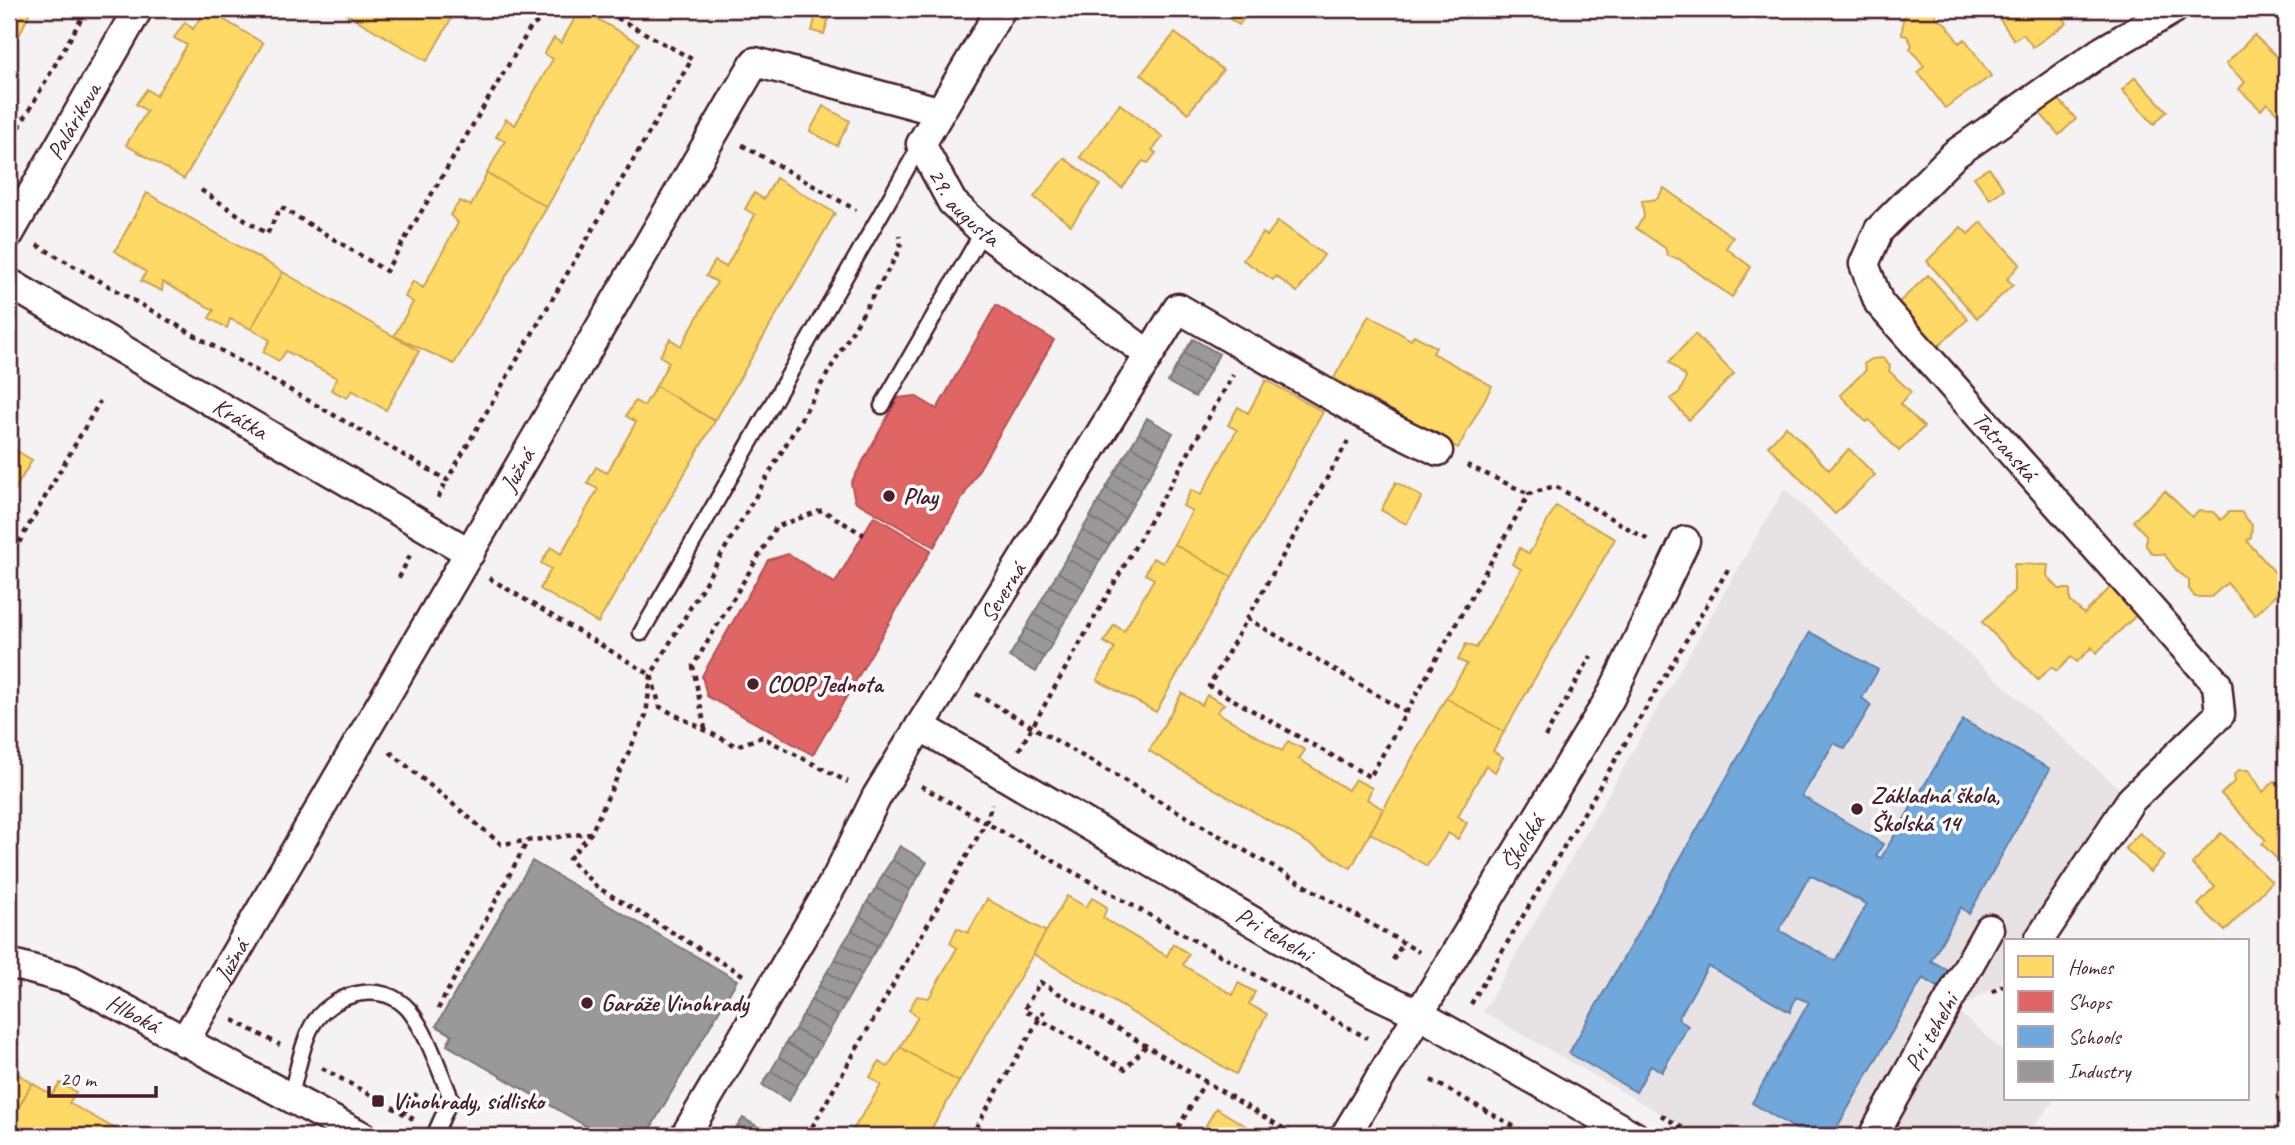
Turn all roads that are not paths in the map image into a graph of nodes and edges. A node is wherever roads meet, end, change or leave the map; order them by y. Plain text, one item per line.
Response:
1 (138, 9) edge
2 (1001, 9) edge
3 (2174, 9) edge
4 (939, 111) junction
5 (921, 144) junction
6 (983, 231) junction
7 (10, 232) edge
8 (9, 283) edge
9 (1148, 354) junction
10 (883, 407) dead end
11 (1438, 451) road end
12 (1685, 541) dead end
13 (467, 558) junction
14 (641, 633) dead end
15 (920, 726) junction
16 (1989, 929) dead end
17 (2040, 939) edge
18 (9, 963) edge
19 (1417, 1013) junction
20 (184, 1042) junction
21 (290, 1098) junction
22 (362, 1136) edge
23 (434, 1136) edge
24 (685, 1136) edge
25 (1345, 1136) edge
26 (1634, 1136) edge
27 (1873, 1136) edge

1 - 7 street, Palárikova
2 - 4 street, 29. augusta
3 - 17 street, Tatranská
4 - 5 street, 29. augusta
4 - 13 street, Južná
5 - 6 street, 29. augusta
5 - 14 lane
6 - 9 street, 29. augusta
6 - 10 lane
8 - 13 street, Krátka
9 - 11 street, Severná
9 - 15 street, Severná
12 - 19 street, Školská
13 - 20 street, Južná
15 - 19 street, Pri tehelni
15 - 24 street, Severná
16 - 27 street, Pri tehelni
18 - 20 street, Hlboká
19 - 25 street, Školská
19 - 26 street, Pri tehelni
20 - 21 street, Hlboká
21 - 22 street, Hlboká
21 - 23 lane

